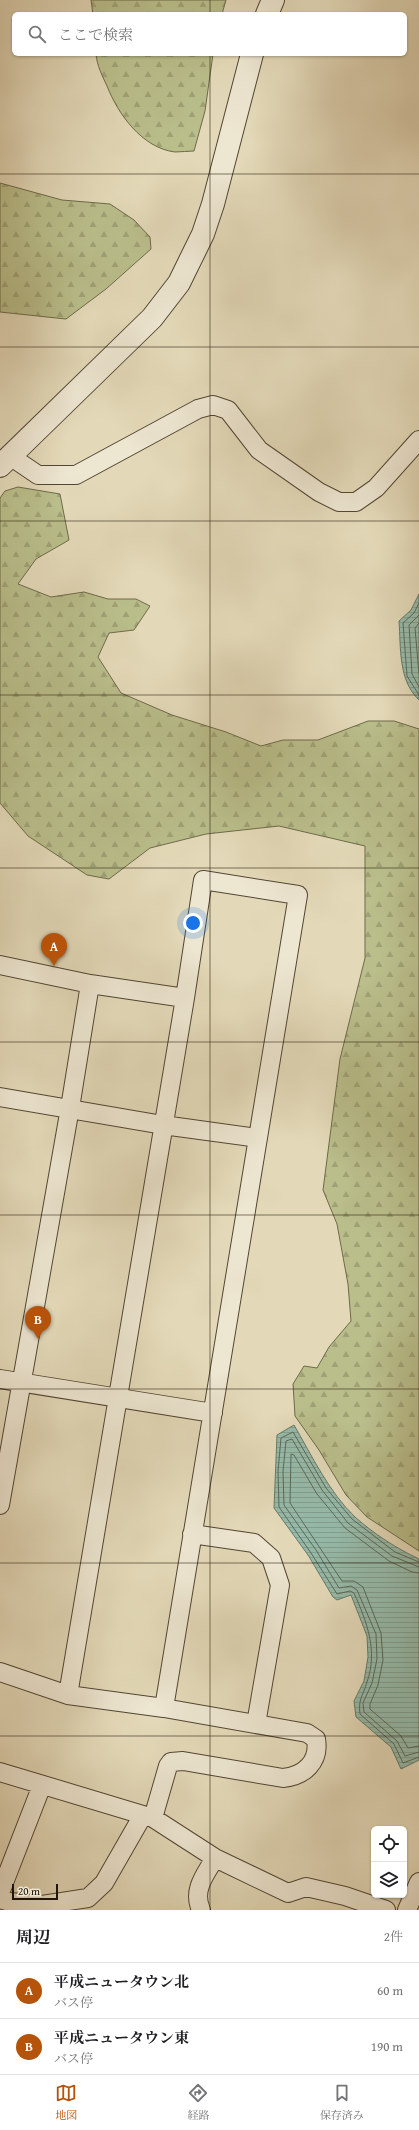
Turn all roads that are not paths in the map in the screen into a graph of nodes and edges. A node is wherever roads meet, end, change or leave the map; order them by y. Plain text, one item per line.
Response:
1 (273, 0) edge
2 (268, 12) edge
3 (251, 56) edge
4 (419, 440) edge
5 (5, 461) edge
6 (0, 965) edge
7 (90, 984) junction
8 (185, 998) junction
9 (0, 1097) edge
10 (70, 1108) junction
11 (163, 1125) junction
12 (258, 1138) junction
13 (0, 1379) edge
14 (21, 1382) junction
15 (117, 1398) junction
16 (213, 1413) junction
17 (0, 1505) edge
18 (192, 1534) junction
19 (0, 1672) edge
20 (68, 1695) junction
21 (164, 1708) junction
22 (256, 1724) junction
23 (0, 1772) edge
24 (42, 1785) junction
25 (148, 1817) junction
26 (215, 1858) junction
27 (419, 1882) edge
28 (0, 1893) edge
29 (0, 1899) edge
30 (201, 1910) edge
31 (386, 1910) edge
32 (407, 1910) edge

1 - 2 street
3 - 5 street
4 - 5 street
6 - 7 street
7 - 8 street
7 - 10 street
8 - 11 street
8 - 12 street
9 - 10 street
10 - 11 street
10 - 14 street
11 - 12 street
11 - 15 street
12 - 16 street
13 - 14 street
14 - 15 street
14 - 17 street
15 - 16 street
15 - 20 street
16 - 18 street
18 - 21 street
18 - 22 street
19 - 20 street
20 - 21 street
21 - 22 street
22 - 25 street
23 - 24 street
24 - 25 street
24 - 28 street
25 - 26 street
25 - 29 street
26 - 30 street
26 - 31 street
27 - 32 street

